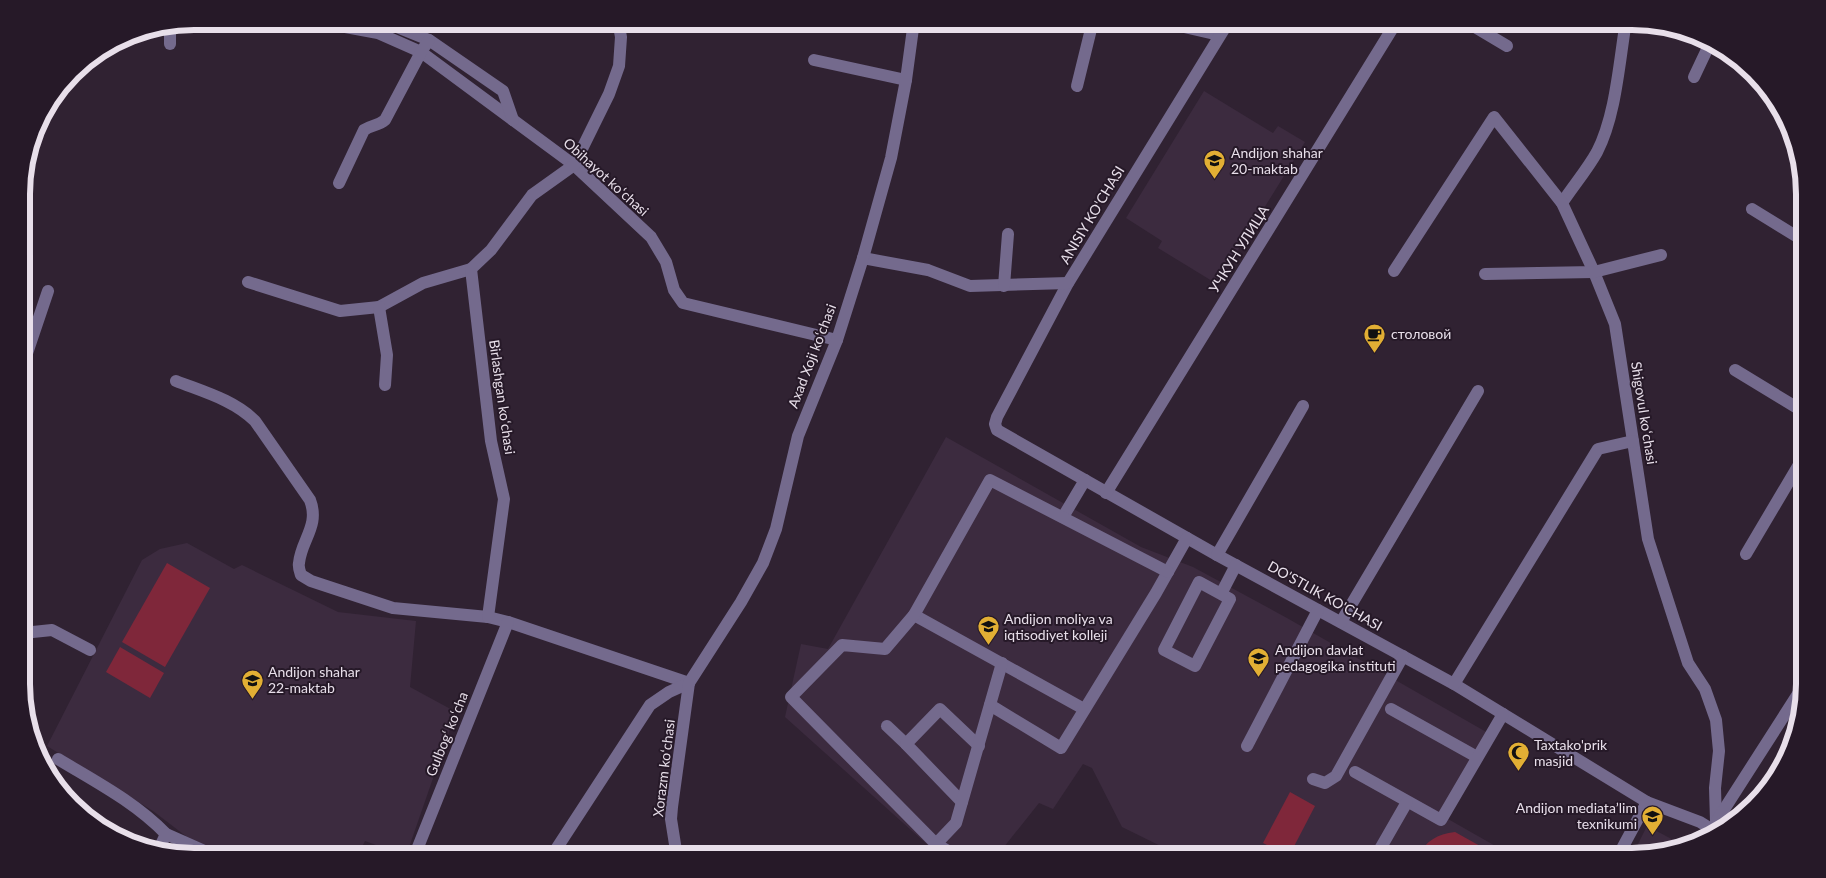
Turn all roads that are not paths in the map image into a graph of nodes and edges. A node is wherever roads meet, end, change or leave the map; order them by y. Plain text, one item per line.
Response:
1 (362, 30) edge
2 (404, 30) edge
3 (620, 30) edge
4 (913, 30) edge
5 (1091, 30) edge
6 (1197, 30) edge
7 (1222, 30) edge
8 (1391, 30) edge
9 (1480, 30) edge
10 (1625, 30) edge
11 (170, 31) edge
12 (1219, 35) junction
13 (429, 40) junction
14 (170, 44) dead end
15 (1507, 46) dead end
16 (1707, 49) edge
17 (421, 52) junction
18 (814, 60) dead end
19 (1694, 77) dead end
20 (906, 80) junction
21 (1077, 86) dead end
22 (513, 120) junction
23 (574, 165) junction
24 (339, 183) dead end
25 (1562, 203) junction
26 (1752, 209) dead end
27 (1008, 234) dead end
28 (1796, 236) edge
29 (1661, 255) dead end
30 (863, 258) junction
31 (471, 268) junction
32 (1394, 272) dead end
33 (1594, 272) junction
34 (1485, 274) dead end
35 (248, 282) dead end
36 (1068, 283) junction
37 (1004, 286) junction
38 (48, 291) dead end
39 (379, 307) junction
40 (837, 340) junction
41 (30, 344) edge
42 (1734, 370) dead end
43 (176, 381) dead end
44 (385, 385) dead end
45 (1478, 392) dead end
46 (1303, 406) dead end
47 (1796, 407) edge
48 (997, 430) joint
49 (1633, 441) junction
50 (1796, 470) edge
51 (1085, 480) junction
52 (1106, 492) junction
53 (1063, 517) junction
54 (1187, 538) junction
55 (1746, 554) dead end
56 (1217, 555) junction
57 (1236, 565) junction
58 (1168, 572) junction
59 (1221, 594) junction
60 (1318, 610) junction
61 (914, 615) junction
62 (488, 617) junction
63 (508, 622) junction
64 (1341, 622) junction
65 (30, 632) edge
66 (90, 650) dead end
67 (1403, 656) junction
68 (1002, 663) junction
69 (689, 683) junction
70 (1454, 684) junction
71 (1795, 698) edge
72 (990, 706) junction
73 (1084, 709) junction
74 (1391, 709) dead end
75 (1503, 714) junction
76 (887, 726) dead end
77 (906, 744) junction
78 (979, 746) junction
79 (1247, 746) dead end
80 (1477, 757) junction
81 (58, 760) dead end
82 (1355, 772) dead end
83 (1313, 779) dead end
84 (962, 802) junction
85 (1407, 802) junction
86 (1646, 802) junction
87 (1716, 825) edge
88 (1712, 826) edge
89 (1714, 826) edge
90 (166, 834) junction
91 (936, 844) junction
92 (161, 845) edge
93 (198, 848) edge
94 (418, 848) edge
95 (557, 848) edge
96 (676, 848) edge
97 (943, 848) edge
98 (1381, 848) edge
99 (1622, 848) edge

1 - 17 street, Obihayot koʻchasi
2 - 13 street
3 - 23 street
4 - 20 street, Axad Xoji koʻchasi
5 - 21 street
6 - 12 street
7 - 12 street, ANISIY KO'CHASI
8 - 52 street, УЧКУН УЛИЦА
9 - 15 street
10 - 25 street
11 - 14 street
12 - 36 street, ANISIY KO'CHASI
13 - 17 street
13 - 22 street
16 - 19 street
17 - 22 street, Obihayot koʻchasi
17 - 24 street
18 - 20 street
20 - 30 street, Axad Xoji koʻchasi
22 - 23 street, Obihayot koʻchasi
23 - 31 street
23 - 40 street, Obihayot koʻchasi
25 - 32 street, Shigovul koʻchasi
25 - 33 street, Shigovul koʻchasi
26 - 28 street
27 - 37 street
29 - 33 street
30 - 37 street
30 - 40 street, Axad Xoji koʻchasi
31 - 39 street
31 - 62 street, Birlashgan koʻchasi
33 - 34 street
33 - 49 street, Shigovul koʻchasi
35 - 39 street
36 - 37 street
36 - 48 street, ANISIY KO'CHASI
38 - 41 street
39 - 44 street
40 - 69 street, Axad Xoji koʻchasi
42 - 47 street
43 - 62 street
45 - 64 street
46 - 56 street
48 - 51 street, DO'STLIK KO'CHASI
49 - 70 street
49 - 89 street, Shigovul koʻchasi
50 - 55 street
51 - 52 street, DO'STLIK KO'CHASI
51 - 53 street
52 - 54 street, DO'STLIK KO'CHASI
53 - 58 street
53 - 61 street
54 - 56 street, DO'STLIK KO'CHASI
54 - 58 street
56 - 57 street, DO'STLIK KO'CHASI
57 - 59 street
57 - 60 street, DO'STLIK KO'CHASI
58 - 73 street
59 - 59 street
60 - 64 street, DO'STLIK KO'CHASI
60 - 79 street
61 - 68 street
61 - 91 street
62 - 63 street
63 - 69 street
63 - 94 street, Gulbogʻ koʻcha
64 - 67 street, DO'STLIK KO'CHASI
65 - 66 street
67 - 70 street, DO'STLIK KO'CHASI
67 - 83 street
68 - 72 street
68 - 73 street
69 - 95 street
69 - 96 street, Xorazm koʻchasi
70 - 75 street, DO'STLIK KO'CHASI
71 - 87 street
72 - 73 street
72 - 78 street
74 - 80 street
75 - 80 street
75 - 86 street, DO'STLIK KO'CHASI
76 - 77 street
77 - 78 street
77 - 84 street
78 - 84 street
80 - 85 street
81 - 90 street
82 - 85 street
84 - 91 street
85 - 98 street
86 - 88 street, DO'STLIK KO'CHASI
86 - 99 street
90 - 92 street
90 - 93 street
91 - 97 street

